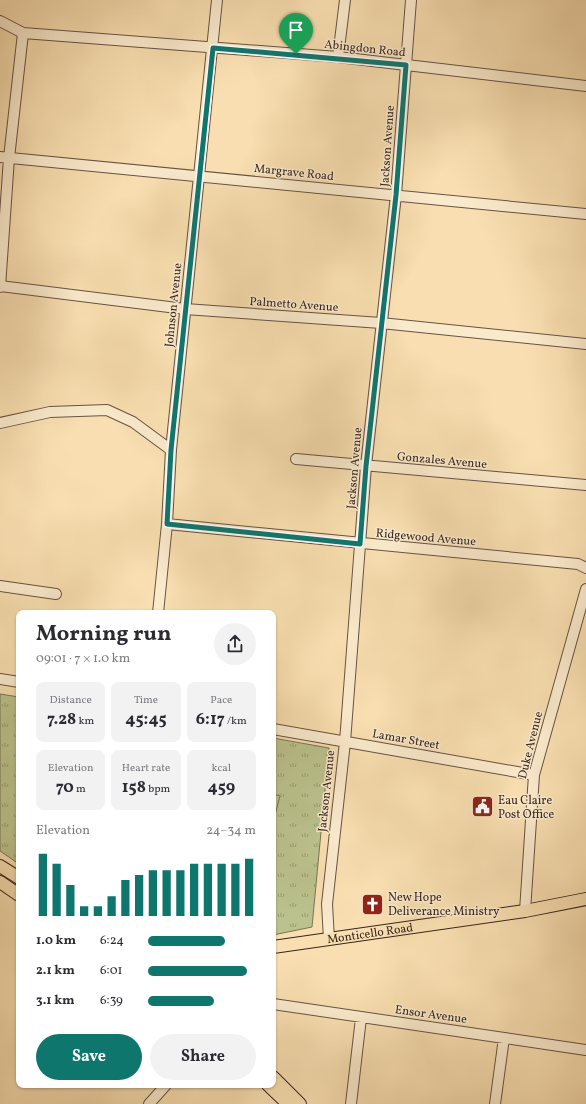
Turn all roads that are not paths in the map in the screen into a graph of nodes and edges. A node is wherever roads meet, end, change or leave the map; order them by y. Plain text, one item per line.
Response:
1 (217, 0) edge
2 (345, 0) edge
3 (411, 0) edge
4 (0, 21) edge
5 (23, 33) junction
6 (213, 48) junction
7 (338, 58) junction
8 (406, 65) junction
9 (585, 83) edge
10 (4, 157) edge
11 (200, 175) junction
12 (396, 195) junction
13 (586, 214) edge
14 (0, 286) edge
15 (185, 309) junction
16 (381, 323) junction
17 (586, 344) edge
18 (0, 423) edge
19 (171, 450) junction
20 (296, 459) dead end
21 (366, 466) junction
22 (586, 486) edge
23 (167, 524) junction
24 (360, 544) junction
25 (586, 568) edge
26 (0, 586) edge
27 (586, 589) edge
28 (56, 594) dead end
29 (158, 610) edge
30 (0, 678) edge
31 (16, 681) edge
32 (276, 730) edge
33 (345, 742) junction
34 (534, 775) junction
35 (0, 866) edge
36 (16, 876) edge
37 (0, 882) edge
38 (16, 893) edge
39 (586, 899) edge
40 (525, 912) junction
41 (329, 939) junction
42 (276, 947) edge
43 (276, 1004) edge
44 (361, 1018) junction
45 (504, 1038) junction
46 (586, 1050) edge
47 (276, 1081) edge
48 (163, 1088) edge
49 (272, 1088) edge
50 (290, 1102) edge
51 (149, 1104) edge
52 (351, 1104) edge
53 (495, 1104) edge

1 - 6 street, Johnson Avenue
2 - 7 street
3 - 8 street, Jackson Avenue
4 - 5 street, Abingdon Road
5 - 6 street, Abingdon Road
5 - 10 street
6 - 7 street, Abingdon Road
6 - 11 street, Johnson Avenue
7 - 8 street, Abingdon Road
8 - 9 street, Abingdon Road
8 - 12 street, Jackson Avenue
10 - 11 street, Margrave Road
10 - 14 street
11 - 12 street, Margrave Road
11 - 15 street, Johnson Avenue
12 - 13 street, Margrave Road
12 - 16 street, Jackson Avenue
14 - 15 street, Palmetto Avenue
15 - 16 street, Palmetto Avenue
15 - 19 street, Johnson Avenue
16 - 17 street, Palmetto Avenue
16 - 21 street, Jackson Avenue
18 - 19 street
19 - 23 street, Johnson Avenue
20 - 21 street, Gonzales Avenue
21 - 22 street, Gonzales Avenue
21 - 24 street, Jackson Avenue
23 - 24 street, Ridgewood Avenue
23 - 29 street, Johnson Avenue
24 - 25 street, Ridgewood Avenue
24 - 33 street, Jackson Avenue
26 - 28 street
27 - 34 street, Duke Avenue
30 - 31 street
32 - 33 street, Lamar Street
33 - 34 street, Lamar Street
33 - 41 street, Jackson Avenue
34 - 40 street, Duke Avenue
35 - 36 main road
37 - 38 main road
39 - 40 main road, Monticello Road
40 - 41 main road, Monticello Road
41 - 42 main road, Monticello Road
43 - 44 street, Ensor Avenue
44 - 45 street, Ensor Avenue
44 - 52 street
45 - 46 street, Ensor Avenue
45 - 53 street
47 - 50 main road
48 - 51 street
49 - 50 main road

